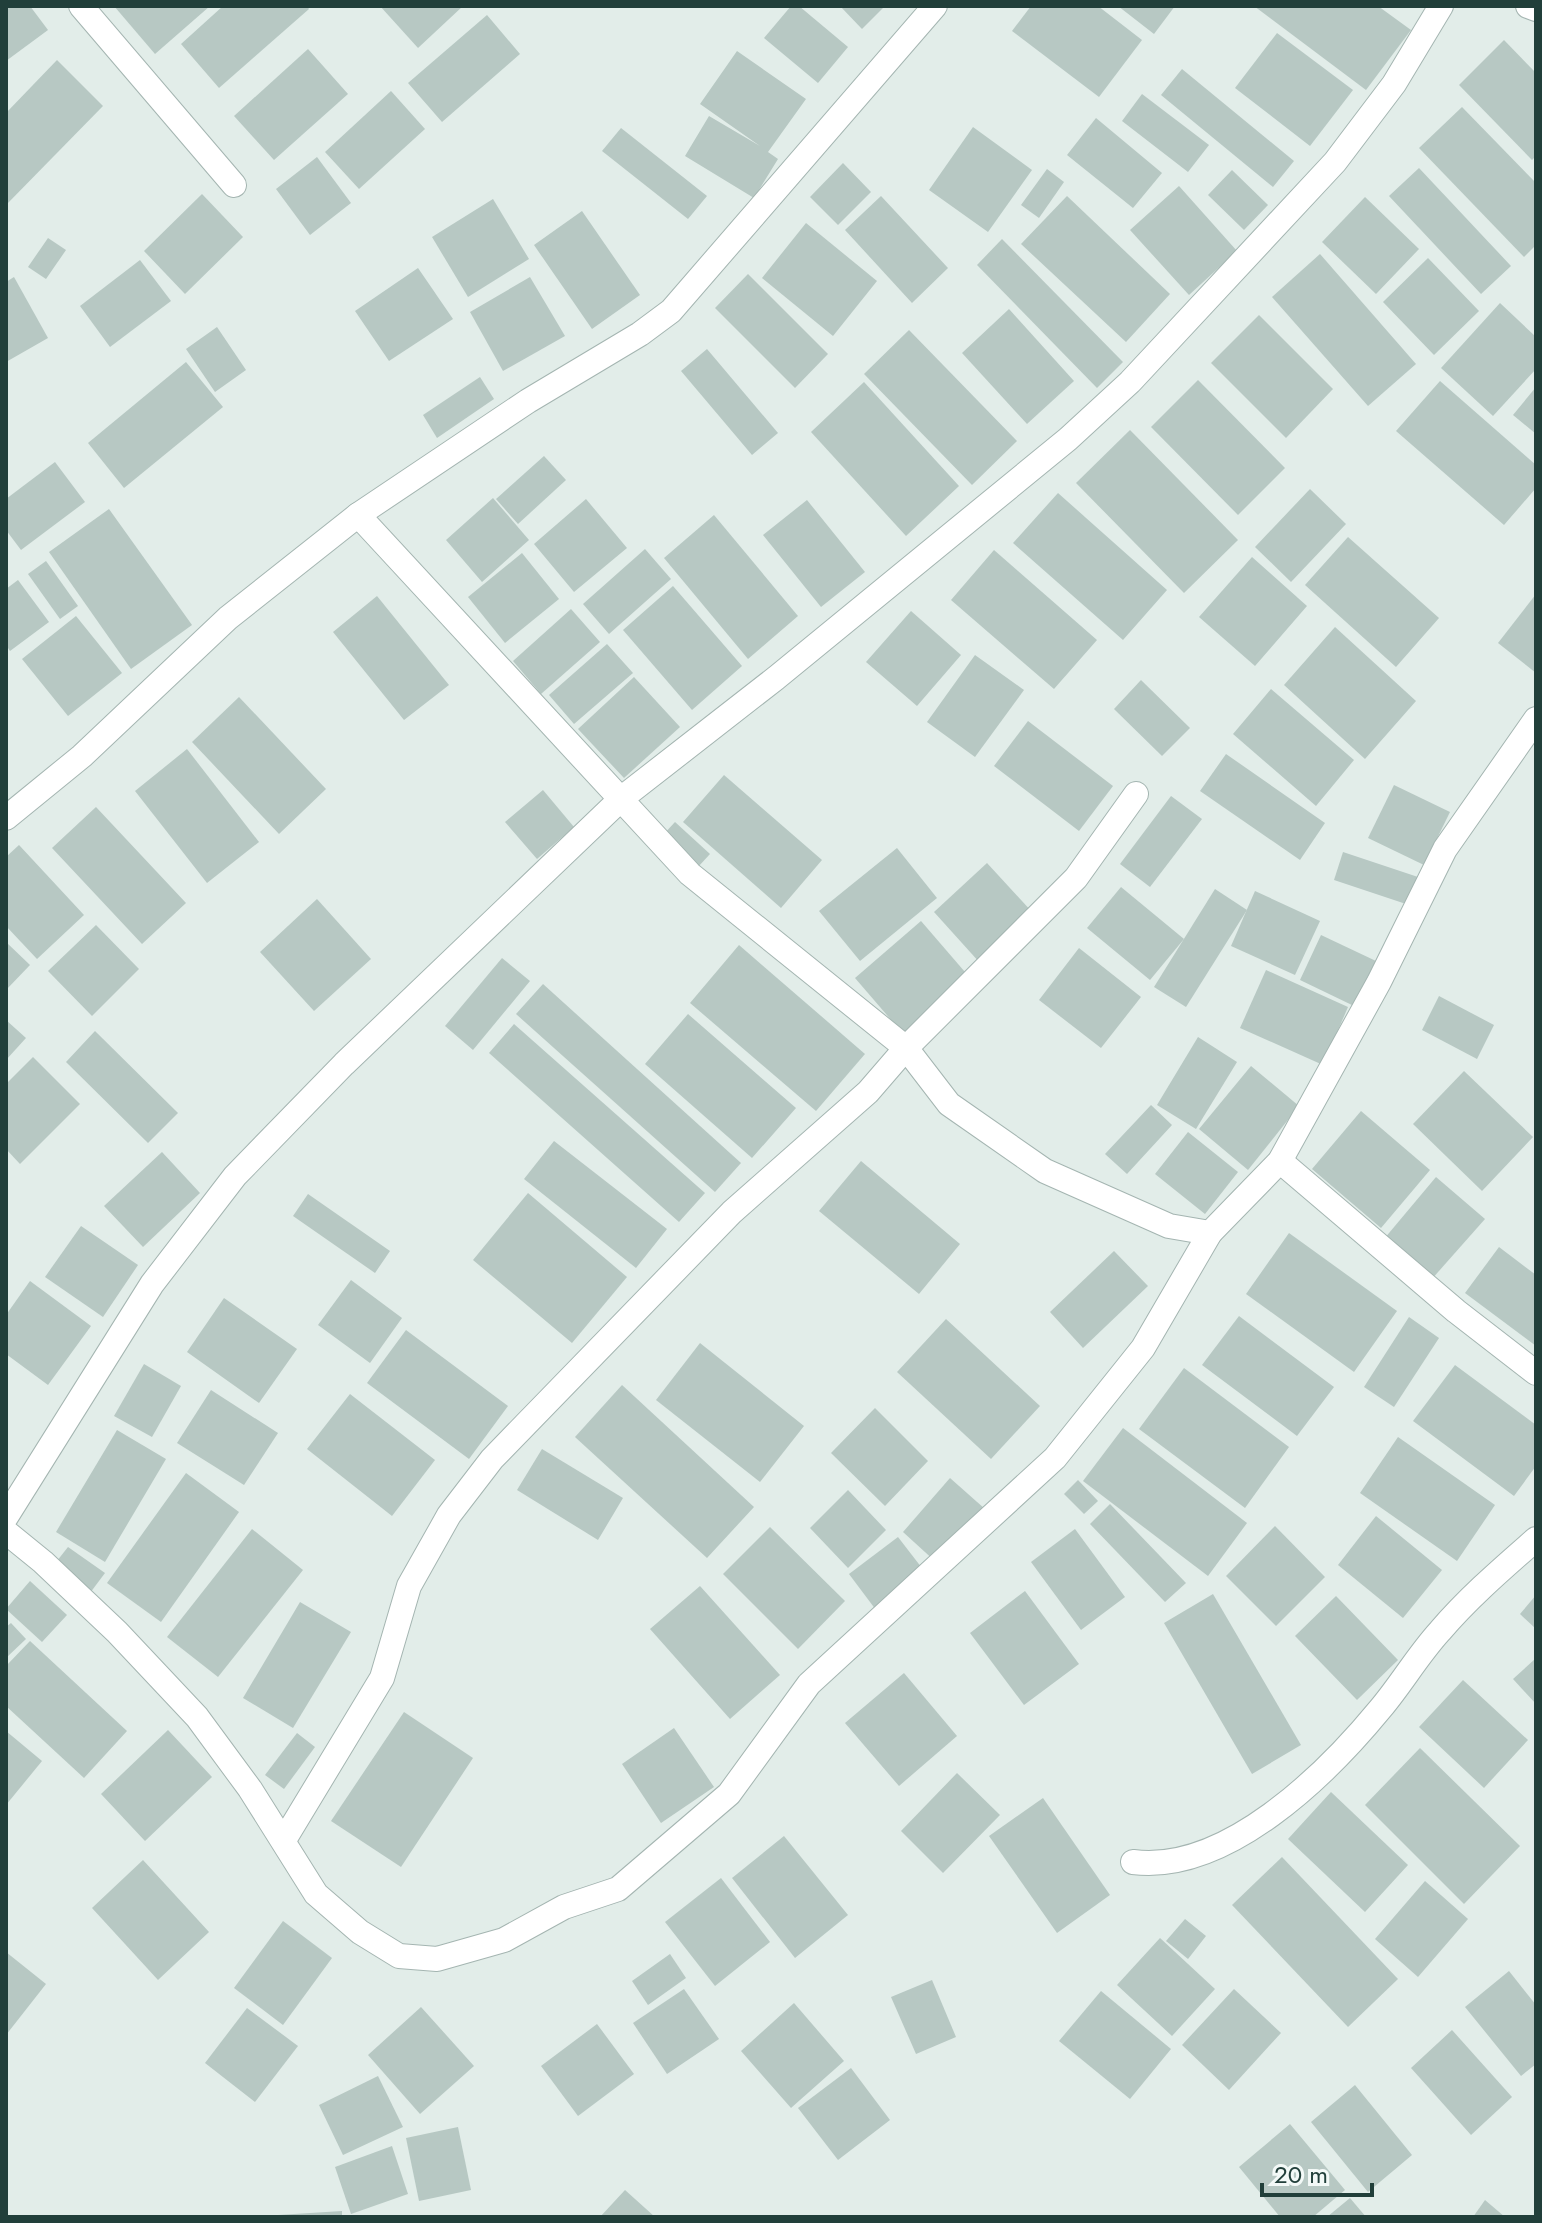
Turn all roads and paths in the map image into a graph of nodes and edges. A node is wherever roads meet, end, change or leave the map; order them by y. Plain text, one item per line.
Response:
1 (81, 6) edge
2 (935, 6) edge
3 (1441, 6) edge
4 (1528, 6) edge
5 (1536, 9) edge
6 (234, 185) dead end
7 (358, 515) junction
8 (1536, 719) edge
9 (1136, 794) dead end
10 (622, 798) junction
11 (6, 818) edge
12 (906, 1048) junction
13 (1280, 1161) junction
14 (1169, 1226) junction
15 (1210, 1233) junction
16 (1186, 1270) junction
17 (1536, 1373) edge
18 (6, 1517) edge
19 (6, 1532) edge
20 (1536, 1539) edge
21 (284, 1840) junction
22 (1133, 1862) dead end

1 - 6 street
2 - 7 street
3 - 10 street
4 - 5 street
7 - 10 street
7 - 11 street
8 - 13 street
9 - 12 street
10 - 12 street
10 - 18 street
12 - 14 street
12 - 21 street
13 - 15 street
13 - 17 street
14 - 15 street
14 - 16 street
15 - 16 street
16 - 21 street
19 - 21 street
20 - 22 street

